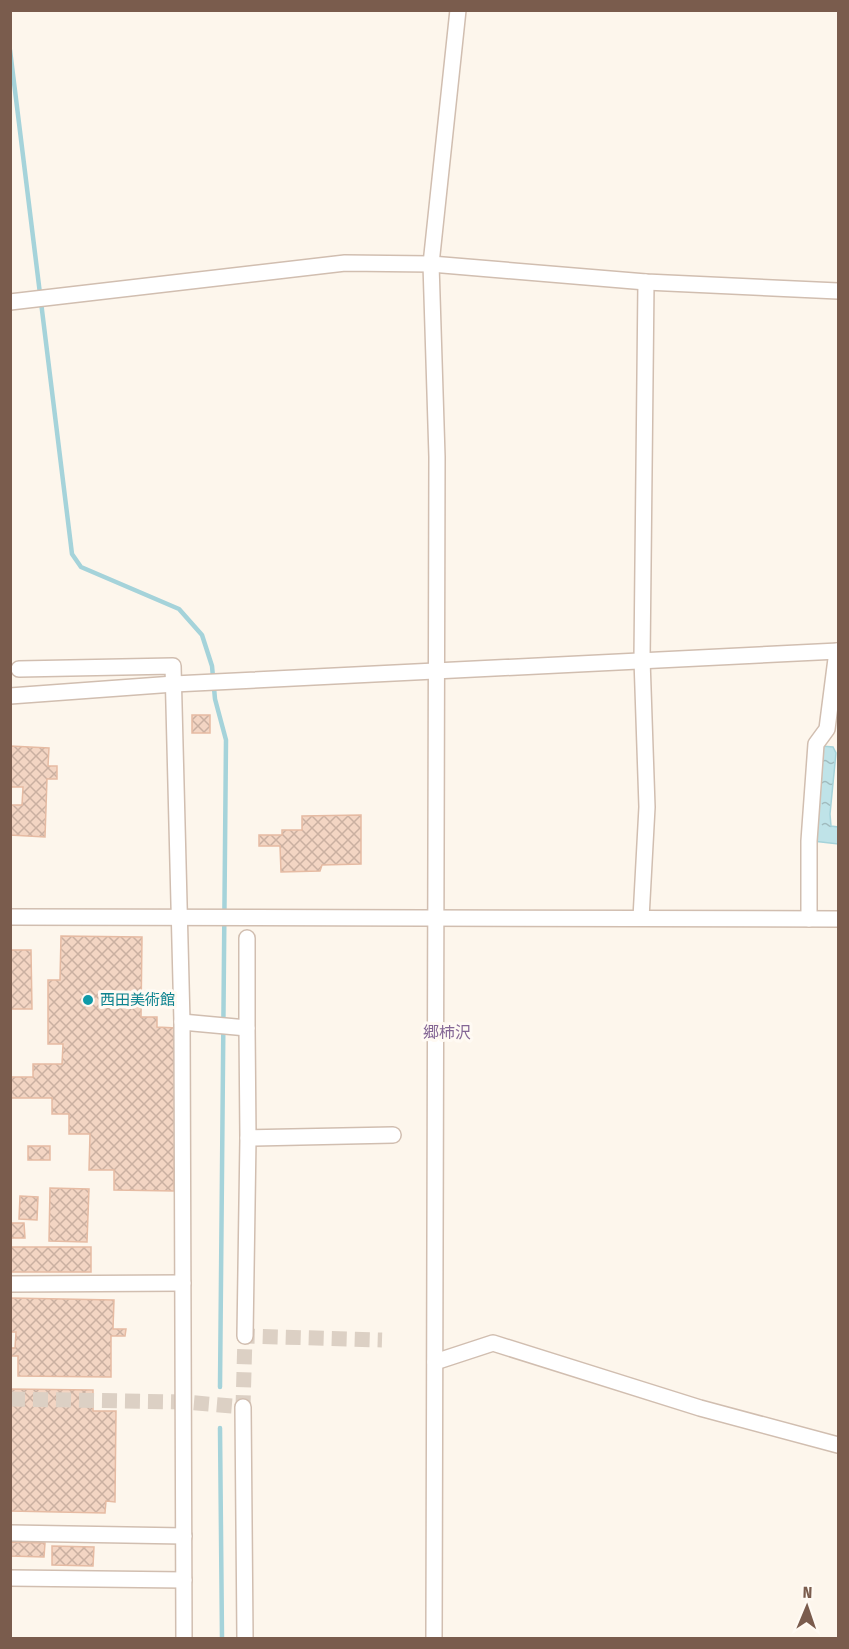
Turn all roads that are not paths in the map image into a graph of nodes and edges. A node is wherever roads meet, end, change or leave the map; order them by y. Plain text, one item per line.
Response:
1 (458, 10) edge
2 (431, 264) junction
3 (646, 282) junction
4 (838, 291) edge
5 (10, 302) edge
6 (838, 651) edge
7 (642, 659) junction
8 (19, 669) dead end
9 (438, 672) junction
10 (174, 684) junction
11 (10, 696) edge
12 (833, 729) edge
13 (10, 917) edge
14 (180, 917) junction
15 (435, 918) junction
16 (641, 918) junction
17 (808, 919) junction
18 (838, 919) edge
19 (247, 938) dead end
20 (182, 1022) junction
21 (247, 1028) junction
22 (393, 1135) dead end
23 (248, 1138) junction
24 (183, 1283) junction
25 (10, 1284) edge
26 (245, 1336) dead end
27 (435, 1362) junction
28 (243, 1407) dead end
29 (838, 1445) edge
30 (10, 1533) edge
31 (184, 1536) junction
32 (10, 1578) edge
33 (184, 1580) junction
34 (184, 1638) edge
35 (245, 1638) edge
36 (434, 1638) edge

1 - 2 street
2 - 3 street
2 - 5 street
2 - 9 street
3 - 4 street
3 - 7 street
6 - 7 street
6 - 12 street
7 - 9 street
7 - 16 street
8 - 10 street
9 - 10 street
9 - 15 street
10 - 11 street
10 - 14 street
12 - 17 street
13 - 14 street
14 - 15 street
14 - 20 street
15 - 16 street
15 - 27 street
16 - 17 street
17 - 18 street
19 - 21 street
20 - 21 street
20 - 24 street
21 - 23 street
22 - 23 street
23 - 26 street
24 - 25 street
24 - 31 street
27 - 29 street
27 - 36 street
28 - 35 street
30 - 31 street
31 - 33 street
32 - 33 street
33 - 34 street

